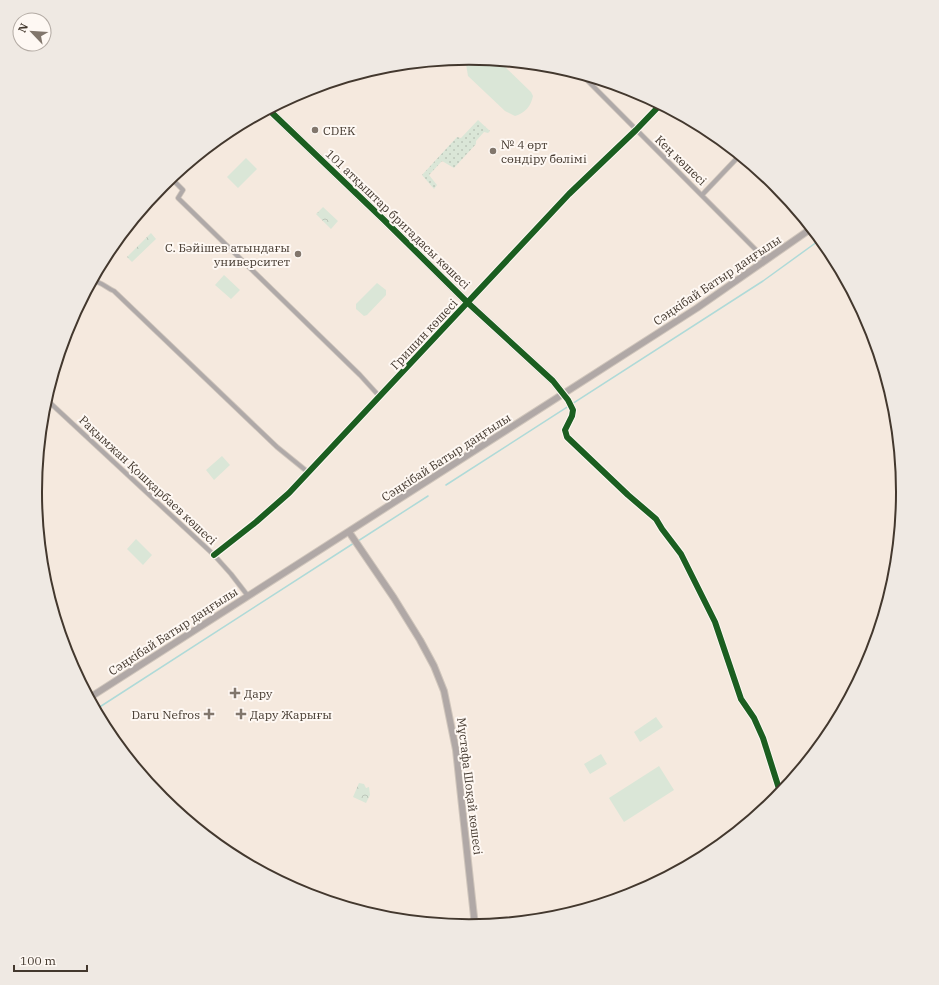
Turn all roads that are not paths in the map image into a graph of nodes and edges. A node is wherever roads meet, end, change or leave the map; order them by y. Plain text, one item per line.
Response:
1 (592, 85) edge
2 (657, 108) edge
3 (272, 113) edge
4 (636, 130) junction
5 (737, 159) edge
6 (175, 182) edge
7 (702, 195) junction
8 (808, 231) edge
9 (766, 260) junction
10 (98, 281) edge
11 (468, 302) junction
12 (564, 395) junction
13 (380, 397) junction
14 (51, 404) edge
15 (309, 473) junction
16 (349, 532) junction
17 (214, 555) junction
18 (248, 596) junction
19 (93, 695) edge
20 (779, 787) edge
21 (475, 920) edge

1 - 4 street, Кең көшесі
2 - 4 street, Гришин көшесі
3 - 11 main road, 101 атқыштар бригадасы көшесі
4 - 7 street, Кең көшесі
4 - 11 street, Гришин көшесі
5 - 7 street
6 - 13 street
7 - 9 street, Кең көшесі
8 - 9 main road, Сәңкібай Батыр даңғылы
9 - 12 main road, Сәңкібай Батыр даңғылы
10 - 15 street
11 - 12 main road, 101 атқыштар бригадасы көшесі
11 - 13 street, Гришин көшесі
12 - 16 main road, Сәңкібай Батыр даңғылы
12 - 20 street
13 - 15 street, Гришин көшесі
14 - 17 street, Рақымжан Қошқарбаев көшесі
15 - 17 street, Гришин көшесі
16 - 18 main road, Сәңкібай Батыр даңғылы
16 - 21 main road, Мұстафа Шоқай көшесі
17 - 18 street, Рақымжан Қошқарбаев көшесі
18 - 19 main road, Сәңкібай Батыр даңғылы

